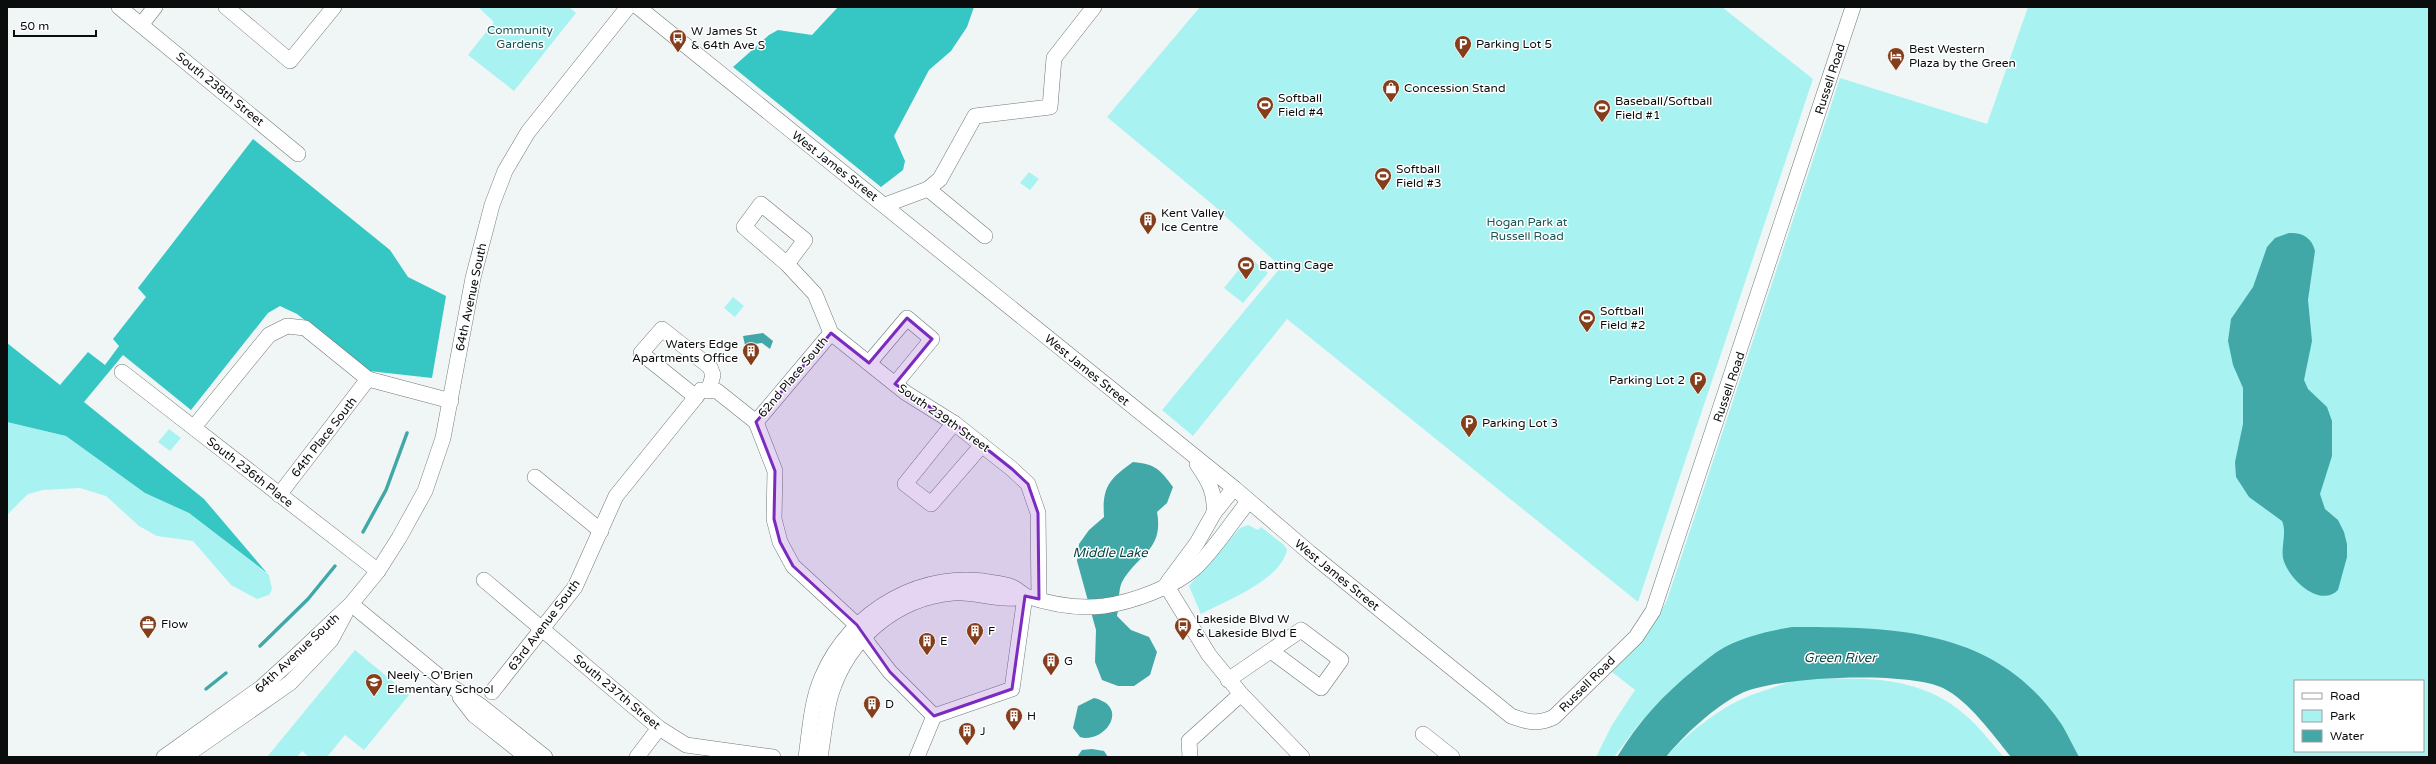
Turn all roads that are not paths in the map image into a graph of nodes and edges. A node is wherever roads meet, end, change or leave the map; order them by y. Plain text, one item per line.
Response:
1 (119, 7) edge
2 (155, 7) edge
3 (226, 7) edge
4 (334, 7) edge
5 (628, 7) edge
6 (638, 7) edge
7 (1094, 7) edge
8 (1853, 7) edge
9 (141, 25) junction
10 (298, 154) dead end
11 (928, 189) junction
12 (885, 205) junction
13 (985, 236) dead end
14 (787, 264) dead end
15 (831, 333) junction
16 (868, 363) junction
17 (122, 372) dead end
18 (368, 379) junction
19 (895, 384) junction
20 (709, 389) junction
21 (696, 397) junction
22 (451, 401) junction
23 (756, 422) junction
24 (954, 423) junction
25 (194, 427) junction
26 (982, 444) junction
27 (1189, 452) junction
28 (535, 478) dead end
29 (1234, 488) junction
30 (279, 495) junction
31 (1248, 502) junction
32 (1214, 513) junction
33 (600, 531) junction
34 (378, 571) junction
35 (484, 580) dead end
36 (1166, 585) junction
37 (1032, 597) junction
38 (350, 604) junction
39 (542, 629) junction
40 (860, 630) junction
41 (1271, 651) junction
42 (1228, 680) junction
43 (452, 687) junction
44 (492, 692) dead end
45 (1241, 694) junction
46 (934, 716) junction
47 (1538, 723) joint
48 (659, 728) junction
49 (1423, 734) dead end
50 (1448, 756) edge
51 (164, 757) edge
52 (184, 757) edge
53 (527, 757) edge
54 (545, 757) edge
55 (637, 757) edge
56 (773, 757) edge
57 (806, 757) edge
58 (820, 757) edge
59 (917, 757) edge
60 (1190, 757) edge
61 (1302, 757) edge

1 - 9 street, South 238th Street
2 - 9 street
3 - 4 street
5 - 22 street, 64th Avenue South
6 - 12 street, West James Street
7 - 11 street
8 - 47 street, Russell Road
9 - 10 street, South 238th Street
11 - 12 street
11 - 13 street
12 - 27 street, West James Street
14 - 15 street, South 239th Street
15 - 16 street, South 239th Street
15 - 23 street, 62nd Place South
16 - 19 street, South 239th Street
16 - 19 street
17 - 25 street, South 236th Place
18 - 22 street
18 - 25 street
18 - 30 street, 64th Place South
19 - 24 street, South 239th Street
20 - 21 street, 63rd Avenue South
20 - 21 street
20 - 23 street
21 - 33 street, 63rd Avenue South
22 - 34 street, 64th Avenue South
23 - 40 street
24 - 26 street, South 239th Street
24 - 26 street
25 - 30 street, South 236th Place
26 - 37 street, South 239th Street
27 - 29 street, West James Street
27 - 32 street
28 - 33 street
29 - 31 street, West James Street
29 - 32 street
30 - 34 street, South 236th Place
31 - 36 street
31 - 47 street, West James Street
32 - 36 street
33 - 39 street, 63rd Avenue South
34 - 38 street, 64th Avenue South
35 - 39 street, South 237th Street
36 - 37 street
36 - 42 street
37 - 40 street
37 - 46 street, South 239th Street
38 - 43 street
38 - 51 street, 64th Avenue South
38 - 52 street, 64th Avenue South
39 - 44 street, 63rd Avenue South
39 - 48 street, South 237th Street
40 - 46 street
40 - 57 street
40 - 58 street
41 - 41 street
41 - 42 street
42 - 45 street
43 - 53 street
43 - 54 street
45 - 60 street
45 - 61 street
46 - 59 street
48 - 55 street
48 - 56 street, South 237th Street
49 - 50 street

